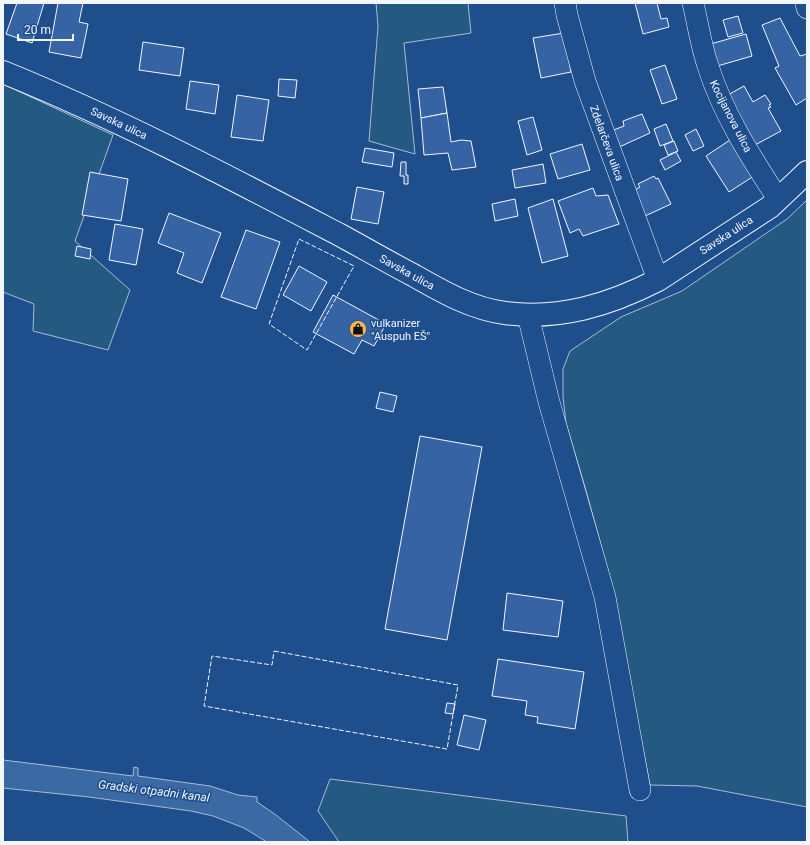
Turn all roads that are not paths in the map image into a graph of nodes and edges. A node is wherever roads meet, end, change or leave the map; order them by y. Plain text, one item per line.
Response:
1 (565, 3) edge
2 (693, 3) edge
3 (806, 3) edge
4 (807, 8) edge
5 (3, 72) edge
6 (807, 172) edge
7 (778, 199) junction
8 (658, 280) junction
9 (528, 315) junction
10 (640, 790) dead end

1 - 8 street, Zdelarčeva ulica
2 - 7 street, Kocijanova ulica
3 - 4 street
5 - 9 main road, Savska ulica
6 - 7 main road, Savska ulica
7 - 8 main road, Savska ulica
8 - 9 main road, Savska ulica
9 - 10 street

